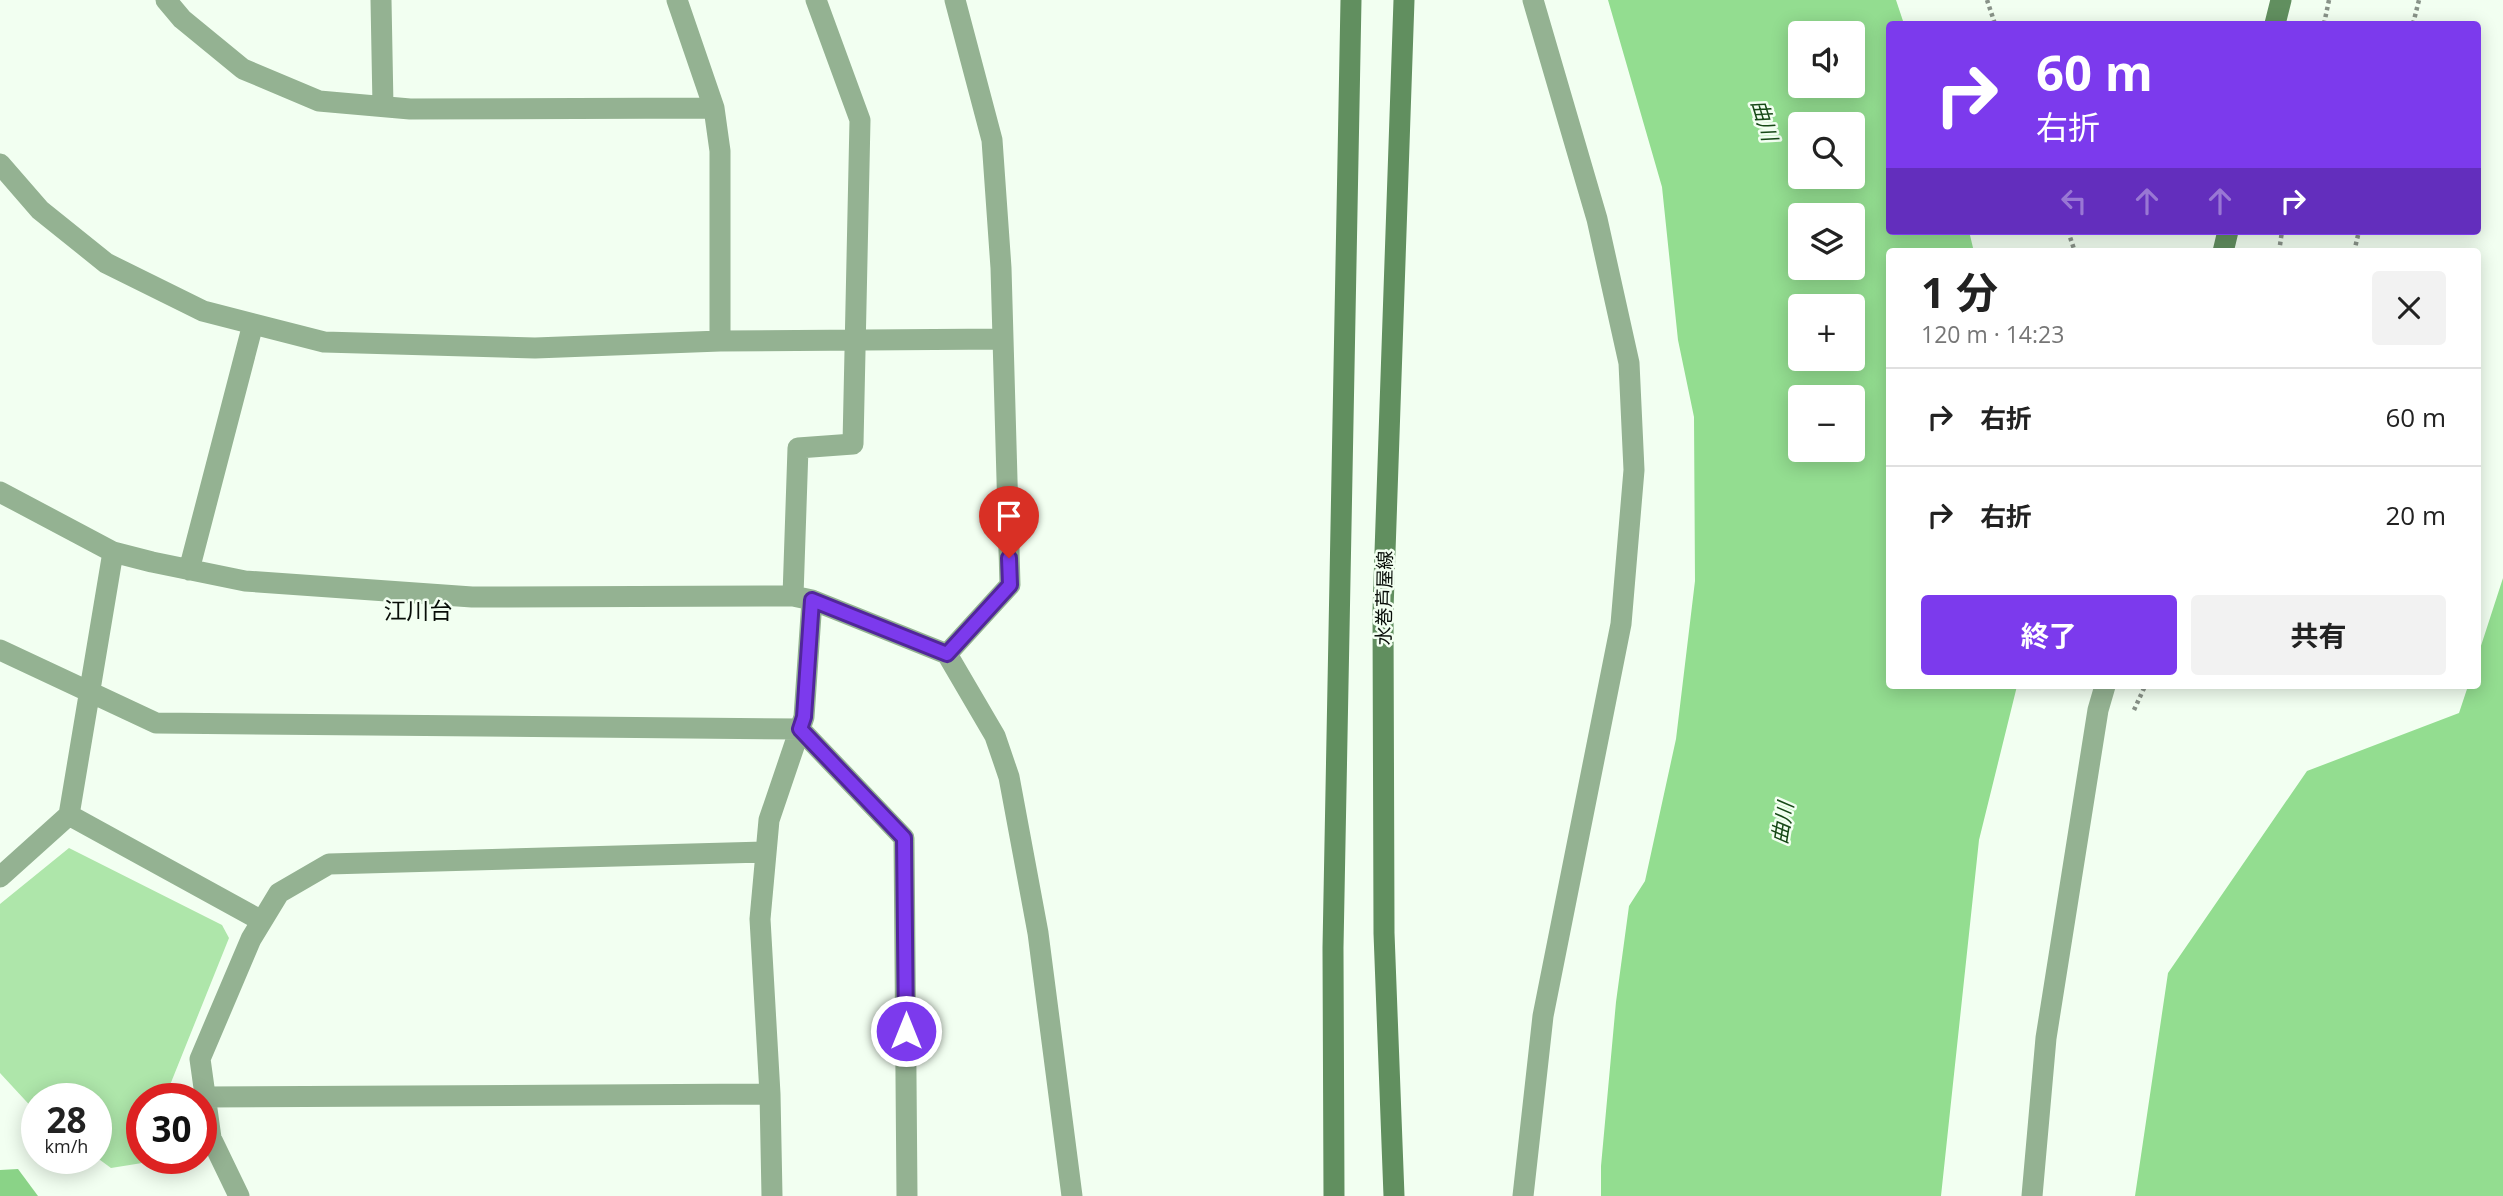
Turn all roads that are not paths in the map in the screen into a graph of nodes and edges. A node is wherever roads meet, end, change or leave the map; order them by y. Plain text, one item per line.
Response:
1 (166, 0) edge
2 (382, 0) edge
3 (677, 0) edge
4 (816, 0) edge
5 (955, 0) edge
6 (1351, 0) edge
7 (1404, 0) edge
8 (1533, 0) edge
9 (2281, 0) edge
10 (2276, 21) edge
11 (383, 106) junction
12 (714, 108) junction
13 (0, 164) edge
14 (253, 324) junction
15 (1003, 339) junction
16 (857, 340) junction
17 (720, 341) junction
18 (0, 492) edge
19 (113, 552) junction
20 (189, 570) junction
21 (802, 598) junction
22 (0, 650) edge
23 (947, 654) junction
24 (2104, 689) edge
25 (90, 691) junction
26 (800, 729) junction
27 (69, 815) junction
28 (766, 852) junction
29 (0, 877) edge
30 (262, 921) junction
31 (203, 1083) edge
32 (770, 1094) junction
33 (217, 1097) edge
34 (217, 1150) edge
35 (239, 1196) edge
36 (772, 1196) edge
37 (907, 1196) edge
38 (1072, 1196) edge
39 (1334, 1196) edge
40 (1394, 1196) edge
41 (1523, 1196) edge
42 (2032, 1196) edge

1 - 11 street
2 - 11 street
3 - 12 street
4 - 16 street
5 - 15 street
6 - 39 main road
7 - 40 main road, 水巻芦屋線
8 - 41 street
9 - 10 main road
11 - 12 street
12 - 17 street
13 - 14 street
14 - 17 street
14 - 20 street
15 - 16 street
15 - 23 street
16 - 17 street
16 - 21 street
18 - 19 street
19 - 20 street
19 - 25 street
20 - 21 street
21 - 23 street
21 - 26 street
22 - 25 street
23 - 38 street
24 - 42 street
25 - 26 street
25 - 27 street
26 - 28 street
26 - 37 street
27 - 29 street
27 - 30 street
28 - 30 street
28 - 32 street
30 - 31 street
32 - 33 street
32 - 36 street
34 - 35 street

